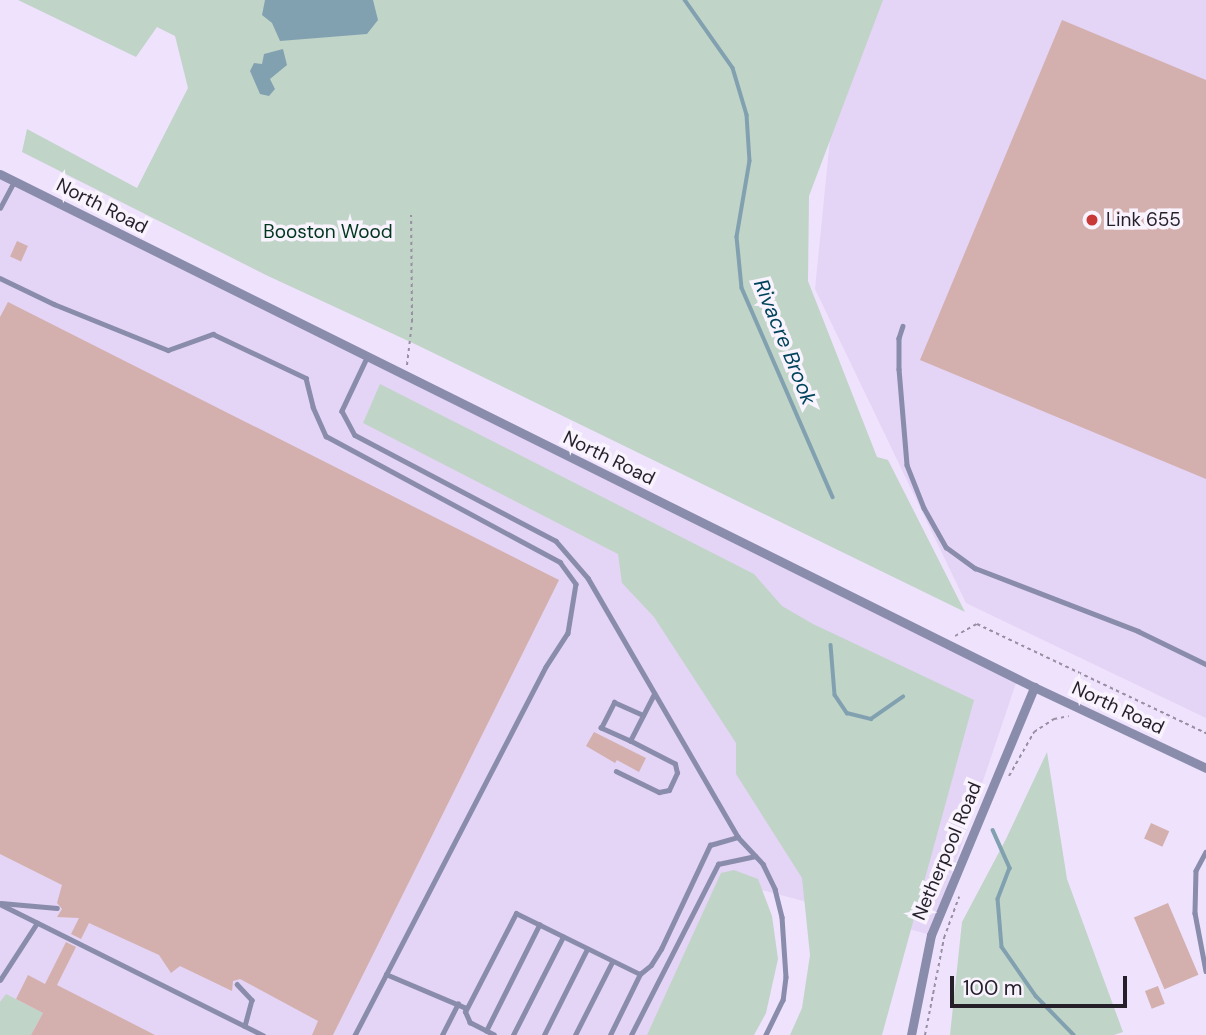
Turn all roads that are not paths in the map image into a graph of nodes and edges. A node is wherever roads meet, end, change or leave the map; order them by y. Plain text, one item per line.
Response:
1 (0, 174) edge
2 (14, 182) junction
3 (0, 208) edge
4 (0, 278) edge
5 (903, 326) dead end
6 (367, 358) junction
7 (1206, 664) edge
8 (1034, 687) junction
9 (655, 693) junction
10 (643, 715) junction
11 (630, 741) junction
12 (1206, 768) edge
13 (616, 771) dead end
14 (738, 836) junction
15 (1206, 852) edge
16 (756, 856) junction
17 (0, 904) edge
18 (57, 908) dead end
19 (37, 923) junction
20 (539, 925) junction
21 (563, 937) junction
22 (587, 949) junction
23 (612, 962) junction
24 (1206, 971) edge
25 (386, 974) junction
26 (640, 974) junction
27 (0, 979) edge
28 (237, 984) dead end
29 (458, 1004) junction
30 (466, 1008) junction
31 (245, 1026) junction
32 (486, 1031) junction
33 (263, 1035) edge
34 (355, 1035) edge
35 (442, 1035) edge
36 (494, 1035) edge
37 (513, 1035) edge
38 (544, 1035) edge
39 (575, 1035) edge
40 (610, 1035) edge
41 (631, 1035) edge
42 (766, 1035) edge
43 (911, 1035) edge

1 - 2 street, North Road
2 - 3 lane
2 - 6 street, North Road
4 - 25 lane
5 - 7 lane
6 - 8 street, North Road
6 - 9 lane
8 - 12 street, North Road
8 - 43 street, Netherpool Road
9 - 10 lane
9 - 14 lane
10 - 11 lane
10 - 11 lane
11 - 13 lane
14 - 16 lane
14 - 26 lane
15 - 24 lane
16 - 41 lane
16 - 42 lane
17 - 18 lane
17 - 19 lane
19 - 27 lane
19 - 31 lane
20 - 21 lane
20 - 30 lane
20 - 32 lane
21 - 22 lane
21 - 37 lane
22 - 23 lane
22 - 38 lane
23 - 26 lane
23 - 39 lane
25 - 29 lane
25 - 34 lane
26 - 40 lane
28 - 31 lane
29 - 30 lane
29 - 35 lane
30 - 32 lane
31 - 33 lane
32 - 36 lane

